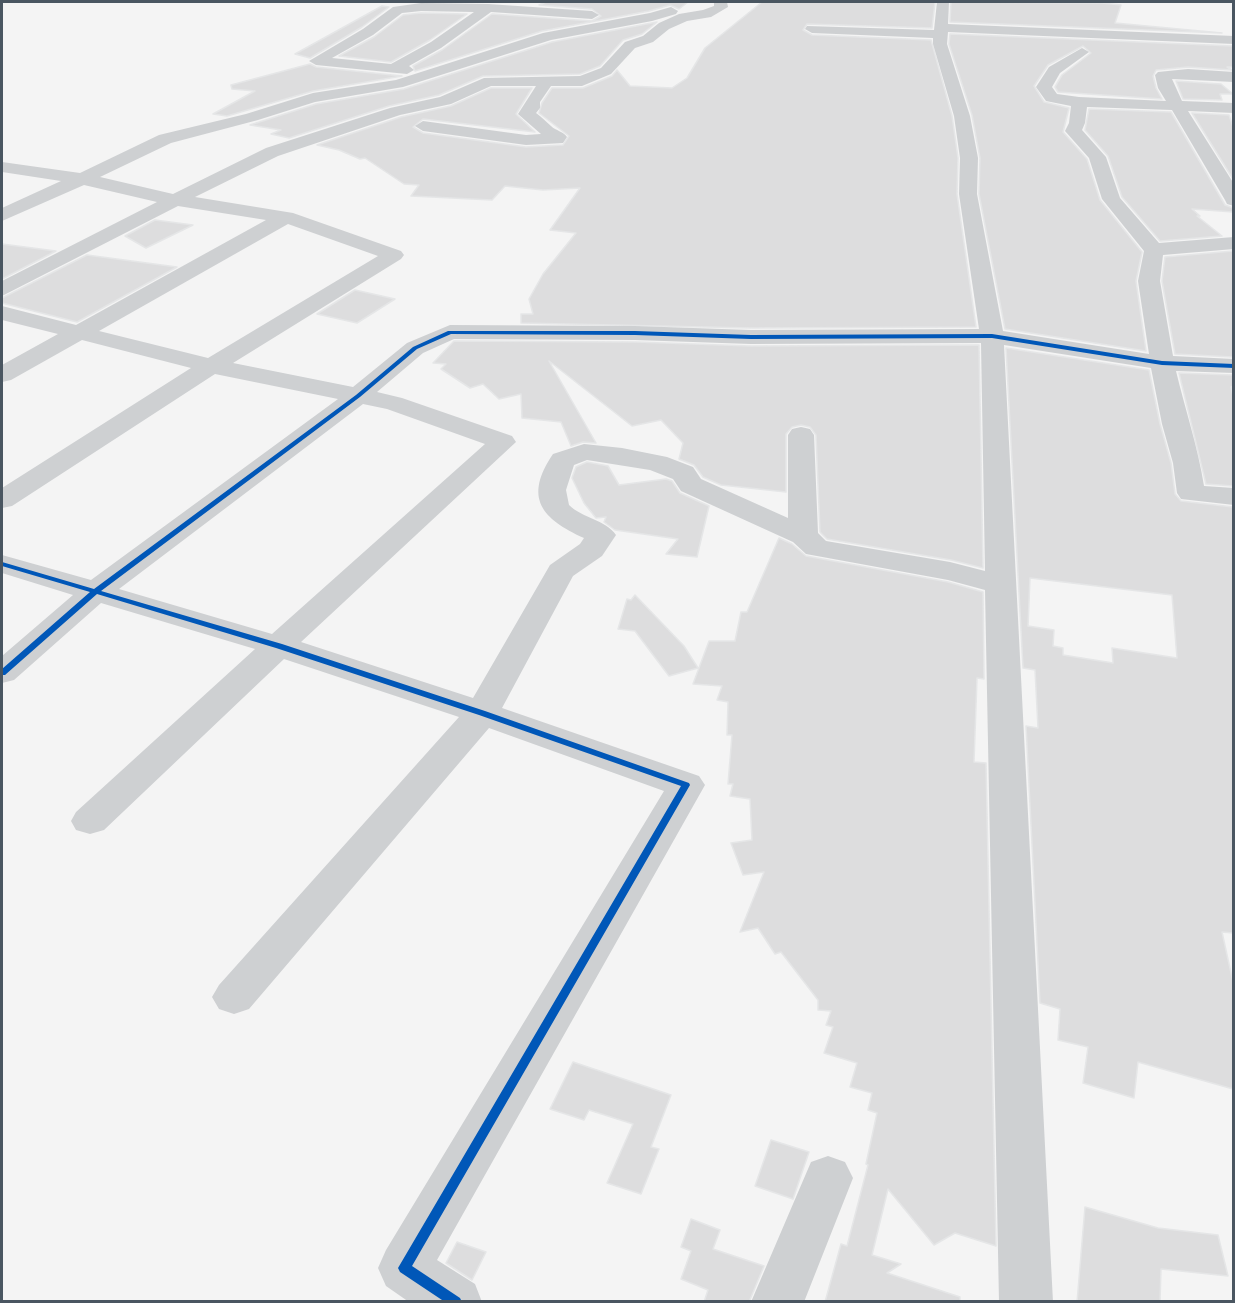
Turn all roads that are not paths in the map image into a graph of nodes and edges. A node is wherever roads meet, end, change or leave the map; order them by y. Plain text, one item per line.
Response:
1 (536, 2) edge
2 (704, 2) edge
3 (721, 2) edge
4 (488, 8) junction
5 (522, 11) junction
6 (652, 17) junction
7 (942, 21) edge
8 (812, 29) dead end
9 (1233, 39) edge
10 (1082, 52) dead end
11 (393, 69) junction
12 (431, 73) junction
13 (1233, 77) edge
14 (489, 81) junction
15 (541, 82) junction
16 (1079, 102) junction
17 (1176, 106) junction
18 (1233, 108) edge
19 (423, 126) dead end
20 (2, 167) edge
21 (82, 179) junction
22 (175, 200) junction
23 (1233, 200) edge
24 (2, 215) edge
25 (286, 217) junction
26 (1233, 243) edge
27 (1154, 250) junction
28 (2, 289) edge
29 (2, 313) edge
30 (81, 332) junction
31 (992, 336) junction
32 (1162, 363) junction
33 (211, 366) junction
34 (1233, 366) edge
35 (2, 375) edge
36 (358, 396) junction
37 (801, 435) dead end
38 (1233, 497) edge
39 (2, 500) edge
40 (802, 536) junction
41 (2, 564) edge
42 (1000, 584) junction
43 (95, 592) junction
44 (279, 646) junction
45 (2, 673) edge
46 (482, 713) junction
47 (90, 821) dead end
48 (234, 996) dead end
49 (828, 1178) dead end
50 (456, 1302) edge
51 (777, 1302) edge
52 (1026, 1302) edge

1 - 5 street
2 - 6 street
3 - 15 street
4 - 5 street
4 - 11 street
4 - 11 street
5 - 6 street
6 - 12 street
7 - 8 street
7 - 9 street
7 - 31 street
10 - 16 street
11 - 12 street
12 - 14 street
12 - 21 street
13 - 17 street
14 - 15 street
14 - 22 street
15 - 19 street
16 - 17 street
16 - 27 street
17 - 18 street
17 - 23 street
20 - 21 street
21 - 22 street
21 - 24 street
22 - 25 street
22 - 28 street
25 - 30 street
25 - 33 street
26 - 27 street
27 - 32 street
29 - 30 street
30 - 33 street
30 - 35 street
31 - 32 street
31 - 36 street
31 - 42 street
32 - 34 street
32 - 38 street
33 - 36 street
33 - 39 street
36 - 43 street
36 - 44 street
37 - 40 street
40 - 42 street
40 - 46 street
41 - 43 street
42 - 52 street
43 - 44 street
43 - 45 street
44 - 46 street
44 - 47 street
46 - 48 street
46 - 50 street
49 - 51 street

